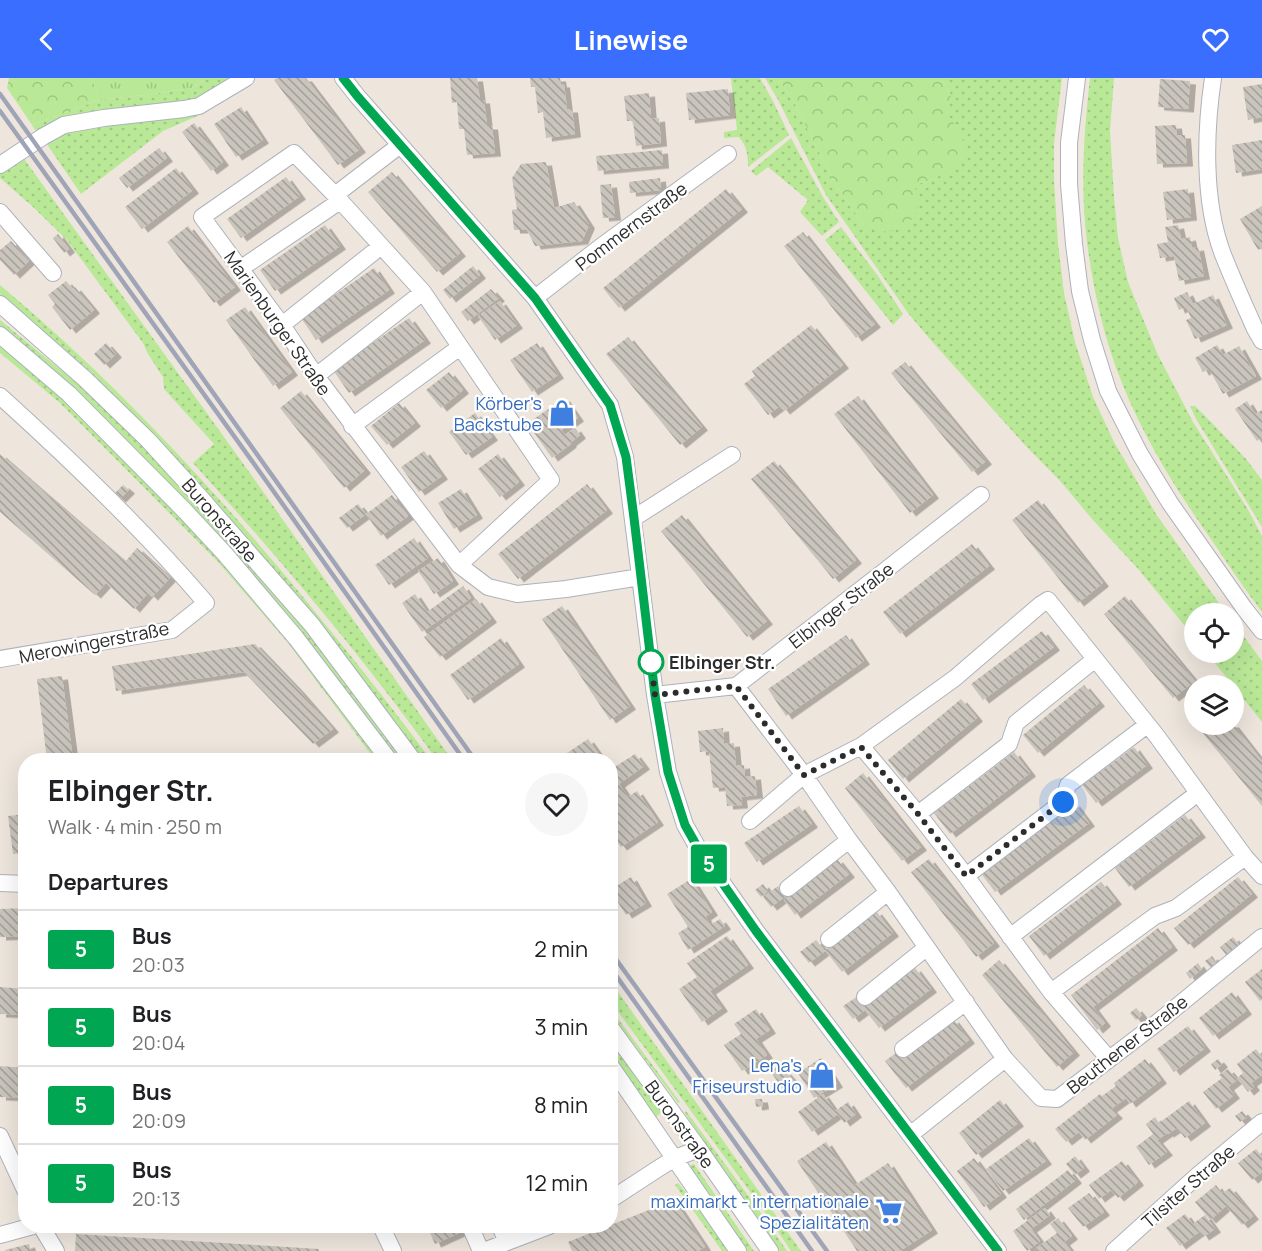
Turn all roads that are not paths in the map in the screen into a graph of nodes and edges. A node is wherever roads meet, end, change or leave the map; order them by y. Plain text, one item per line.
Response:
1 (246, 78) edge
2 (343, 78) edge
3 (1077, 78) edge
4 (1214, 78) edge
5 (400, 145) junction
6 (728, 154) dead end
7 (0, 165) edge
8 (338, 198) junction
9 (0, 212) edge
10 (380, 247) junction
11 (240, 269) junction
12 (53, 273) dead end
13 (423, 292) junction
14 (535, 298) junction
15 (0, 304) edge
16 (282, 325) junction
17 (1260, 331) edge
18 (0, 335) edge
19 (460, 347) junction
20 (315, 376) junction
21 (0, 396) edge
22 (352, 426) junction
23 (732, 455) dead end
24 (981, 495) dead end
25 (634, 518) junction
26 (459, 565) junction
27 (640, 577) junction
28 (1262, 632) edge
29 (0, 659) edge
30 (1094, 660) junction
31 (736, 686) junction
32 (655, 695) junction
33 (1147, 725) junction
34 (861, 747) junction
35 (383, 753) edge
36 (408, 753) edge
37 (804, 775) junction
38 (1198, 793) junction
39 (918, 814) junction
40 (750, 821) dead end
41 (849, 840) junction
42 (1245, 857) junction
43 (966, 876) junction
44 (1262, 876) edge
45 (0, 883) edge
46 (18, 884) edge
47 (788, 888) dead end
48 (888, 892) junction
49 (1010, 937) junction
50 (1262, 937) edge
51 (829, 939) dead end
52 (926, 948) junction
53 (1051, 992) junction
54 (865, 997) dead end
55 (966, 1002) junction
56 (618, 1038) edge
57 (903, 1049) dead end
58 (1005, 1059) junction
59 (1109, 1059) junction
60 (618, 1076) edge
61 (1262, 1122) edge
62 (910, 1135) junction
63 (0, 1136) edge
64 (699, 1149) junction
65 (675, 1158) junction
66 (18, 1175) edge
67 (618, 1195) edge
68 (18, 1230) edge
69 (46, 1233) edge
70 (384, 1233) edge
71 (473, 1233) edge
72 (503, 1233) edge
73 (528, 1233) edge
74 (0, 1235) edge
75 (507, 1242) junction
76 (56, 1251) edge
77 (393, 1251) edge
78 (482, 1251) edge
79 (738, 1251) edge
80 (770, 1251) edge
81 (998, 1251) edge
82 (1114, 1251) edge

1 - 7 street
2 - 5 street
3 - 28 street
4 - 17 street
5 - 8 street
5 - 14 street
6 - 14 street, Pommernstraße
8 - 10 street, Marienburger Straße
8 - 11 street
8 - 11 street, Marienburger Straße
9 - 12 street
10 - 13 street, Marienburger Straße
10 - 16 street
11 - 16 street, Marienburger Straße
13 - 19 street, Marienburger Straße
13 - 20 street
14 - 25 street
15 - 36 street, Buronstraße
16 - 20 street, Marienburger Straße
18 - 35 street, Buronstraße
19 - 22 street
19 - 26 street, Marienburger Straße
20 - 22 street, Marienburger Straße
21 - 29 street, Merowingerstraße
22 - 26 street, Marienburger Straße
23 - 25 street
24 - 31 street, Elbinger Straße
25 - 27 street
26 - 27 street, Marienburger Straße
27 - 32 street
30 - 33 street
30 - 34 street
30 - 39 street
31 - 32 street
31 - 37 street, Beuthener Straße
32 - 62 street
33 - 38 street
33 - 43 street
34 - 37 street
34 - 39 street
37 - 40 street
37 - 41 street, Beuthener Straße
38 - 42 street
38 - 49 street
39 - 43 street
41 - 47 street
41 - 48 street, Beuthener Straße
42 - 44 street
42 - 53 street
43 - 49 street
45 - 46 street
48 - 51 street
48 - 52 street, Beuthener Straße
49 - 53 street
50 - 59 street, Beuthener Straße
52 - 54 street
52 - 55 street, Beuthener Straße
53 - 59 street
55 - 57 street
55 - 58 street, Beuthener Straße
56 - 64 street, Buronstraße
58 - 59 street, Beuthener Straße
58 - 62 street
60 - 65 street, Buronstraße
61 - 82 street, Tilsiter Straße
62 - 81 street
63 - 66 street
64 - 65 street
64 - 80 street, Buronstraße
65 - 67 street
65 - 79 street, Buronstraße
68 - 74 street
69 - 76 street
70 - 77 street
71 - 78 street
72 - 75 street
73 - 75 street
75 - 78 street

